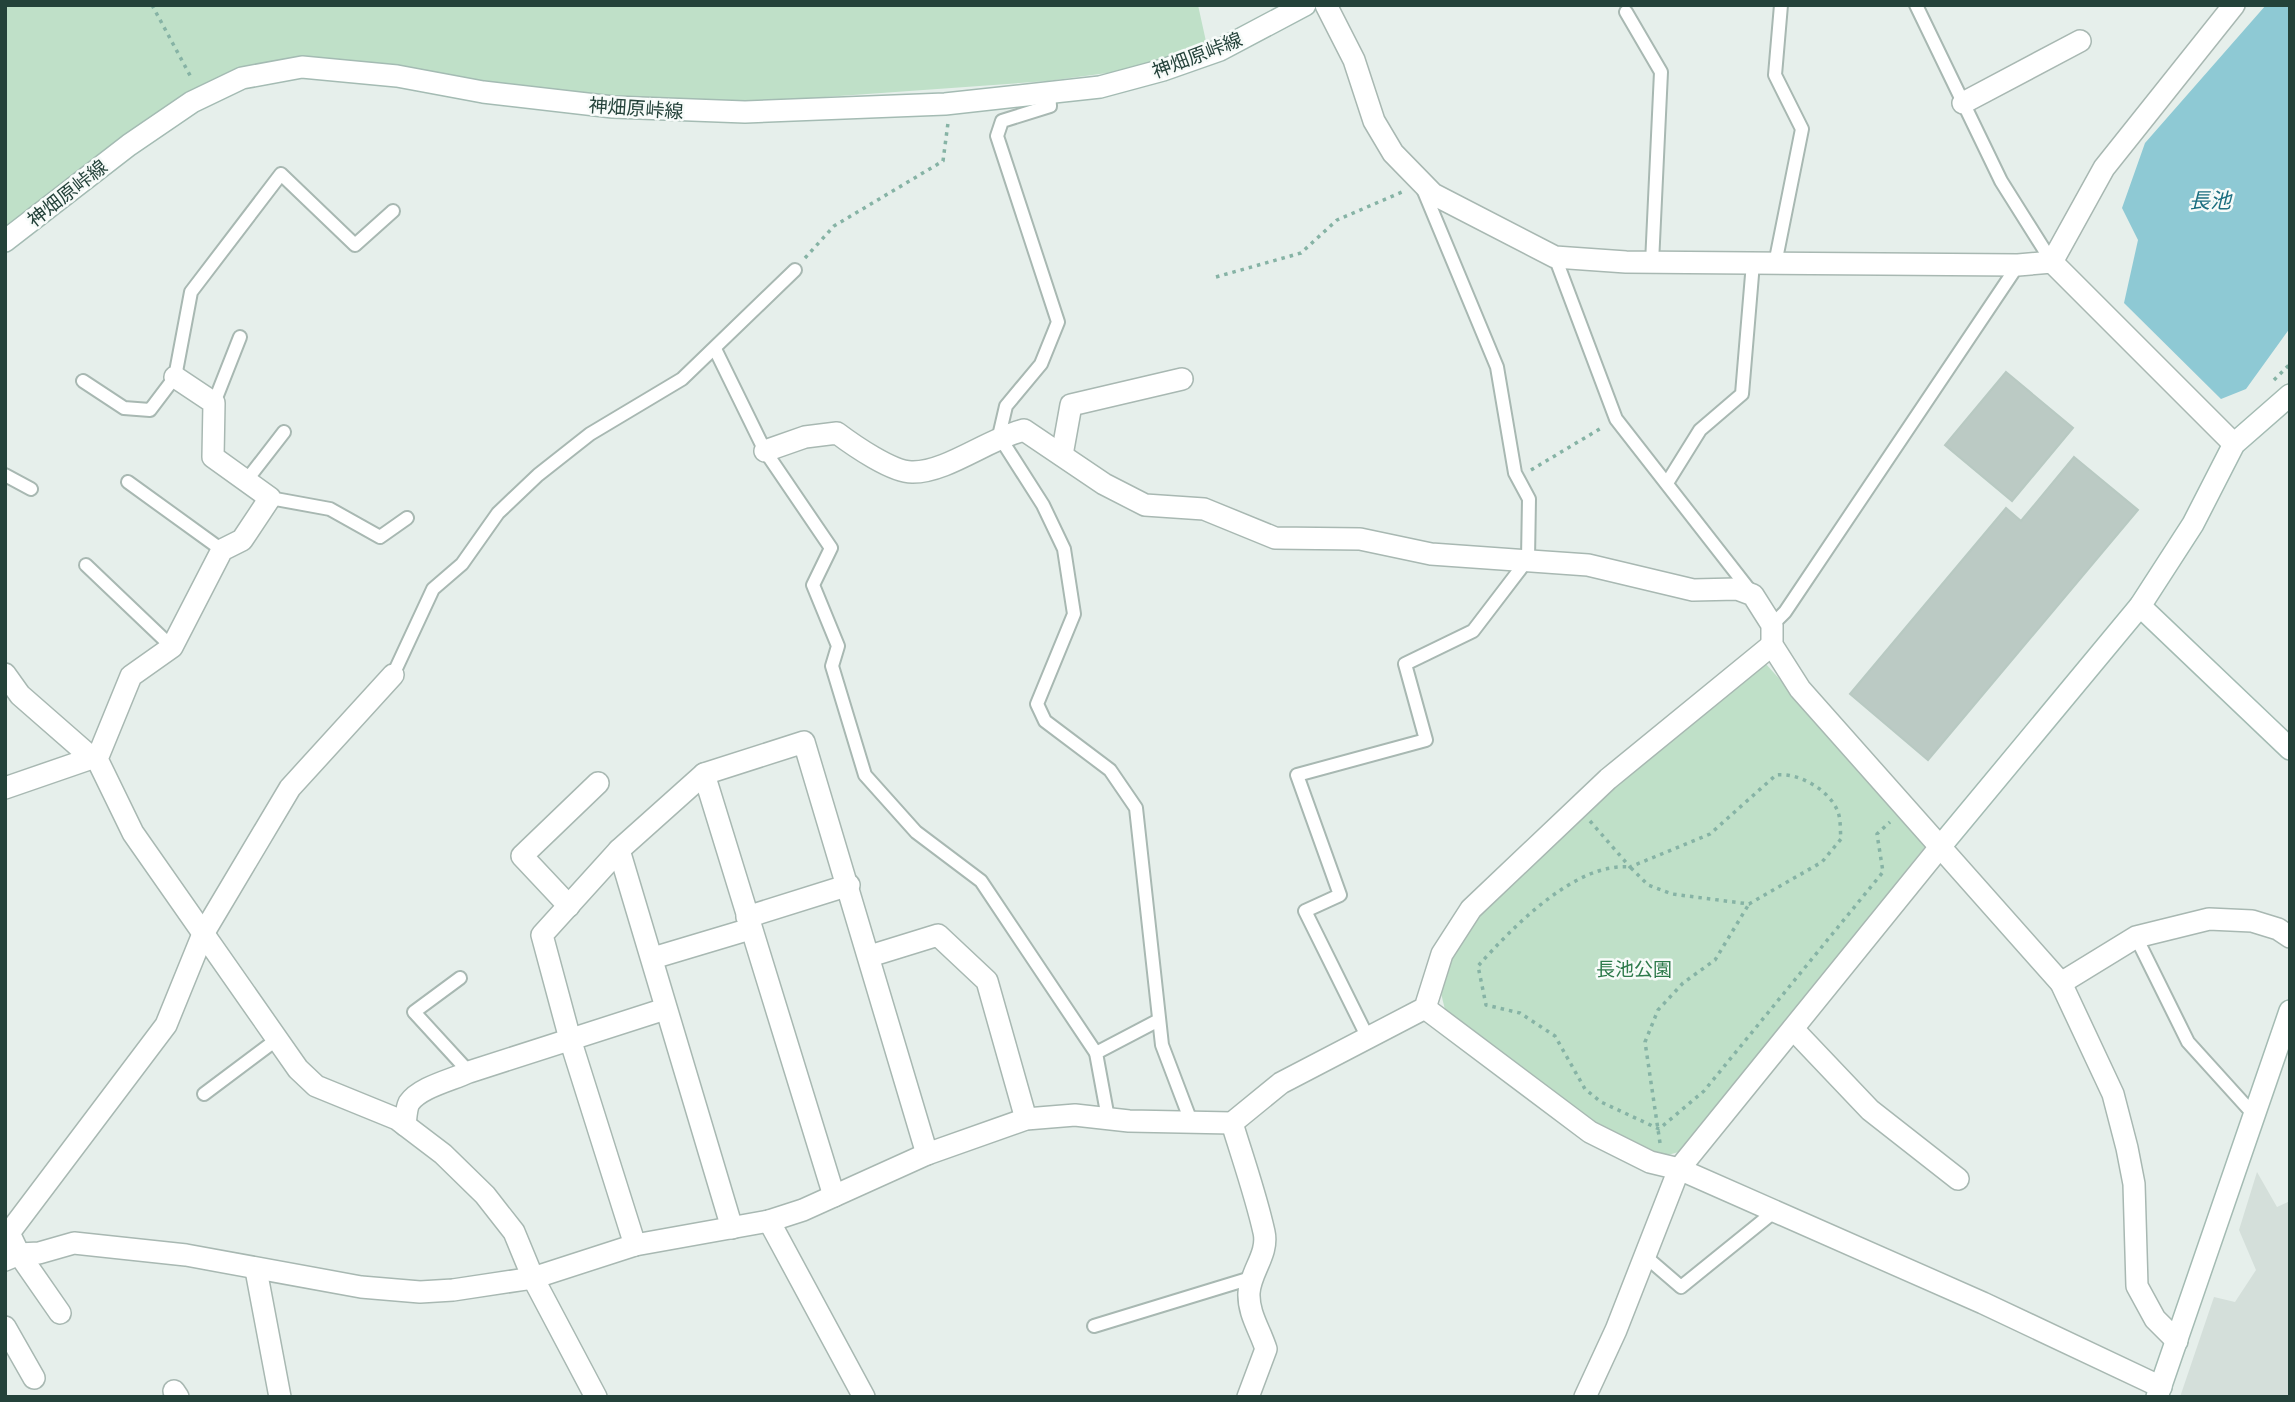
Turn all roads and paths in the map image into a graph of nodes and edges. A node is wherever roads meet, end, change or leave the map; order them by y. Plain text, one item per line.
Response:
1 (152, 5) edge
2 (1305, 5) edge
3 (1326, 5) edge
4 (1781, 5) edge
5 (1916, 5) edge
6 (2232, 6) edge
7 (1626, 12) dead end
8 (2080, 41) dead end
9 (194, 82) dead end
10 (1049, 92) junction
11 (951, 103) junction
12 (1963, 103) junction
13 (1421, 185) junction
14 (393, 211) dead end
15 (5, 241) edge
16 (1555, 257) junction
17 (2052, 262) junction
18 (1651, 263) junction
19 (1752, 264) junction
20 (1775, 264) junction
21 (2018, 265) junction
22 (794, 270) joint
23 (1216, 277) dead end
24 (240, 337) dead end
25 (715, 349) junction
26 (176, 377) junction
27 (1182, 379) dead end
28 (83, 381) dead end
29 (2290, 395) edge
30 (214, 403) junction
31 (1616, 419) junction
32 (284, 432) dead end
33 (999, 436) junction
34 (2234, 444) junction
35 (765, 451) junction
36 (1062, 455) junction
37 (5, 475) edge
38 (1518, 479) junction
39 (246, 481) junction
40 (128, 482) dead end
41 (1667, 483) junction
42 (31, 489) dead end
43 (270, 498) junction
44 (407, 517) dead end
45 (222, 550) junction
46 (1528, 559) junction
47 (86, 565) dead end
48 (1753, 595) junction
49 (2140, 606) junction
50 (1772, 635) junction
51 (172, 647) junction
52 (5, 674) edge
53 (393, 674) joint
54 (2290, 749) edge
55 (95, 758) junction
56 (704, 774) junction
57 (598, 783) dead end
58 (5, 788) edge
59 (1577, 806) junction
60 (1877, 834) dead end
61 (1940, 847) junction
62 (620, 850) junction
63 (1630, 867) junction
64 (849, 885) junction
65 (1749, 904) junction
66 (569, 905) junction
67 (749, 923) junction
68 (203, 934) junction
69 (2136, 937) junction
70 (2290, 937) edge
71 (870, 956) junction
72 (653, 958) junction
73 (460, 978) dead end
74 (2062, 983) junction
75 (1425, 1008) junction
76 (665, 1009) junction
77 (2290, 1011) edge
78 (1159, 1020) junction
79 (1793, 1029) junction
80 (1367, 1036) junction
81 (570, 1039) junction
82 (276, 1040) junction
83 (1096, 1053) junction
84 (469, 1072) junction
85 (204, 1094) dead end
86 (2255, 1116) junction
87 (1108, 1118) junction
88 (1026, 1119) junction
89 (1192, 1124) junction
90 (1233, 1124) junction
91 (405, 1125) junction
92 (1658, 1129) junction
93 (928, 1154) junction
94 (1679, 1169) junction
95 (1958, 1179) dead end
96 (834, 1196) junction
97 (1775, 1211) junction
98 (769, 1222) junction
99 (732, 1228) junction
100 (635, 1245) junction
101 (1645, 1256) junction
102 (12, 1257) edge
103 (256, 1269) junction
104 (533, 1278) junction
105 (1251, 1278) junction
106 (61, 1313) dead end
107 (1094, 1326) dead end
108 (5, 1327) edge
109 (2177, 1341) junction
110 (34, 1378) dead end
111 (2159, 1392) edge
112 (280, 1397) edge
113 (596, 1397) edge
114 (864, 1397) edge
115 (1248, 1397) edge
116 (1585, 1397) edge

1 - 9 path
2 - 10 street, 神畑原峠線
3 - 13 street
4 - 20 lane
5 - 12 lane
6 - 17 street
7 - 18 lane
8 - 12 street
10 - 11 street, 神畑原峠線
10 - 33 lane
11 - 15 street, 神畑原峠線
11 - 22 path
12 - 17 lane
13 - 16 street
13 - 23 path
13 - 38 lane
14 - 26 lane
16 - 18 street
16 - 31 lane
17 - 21 street
17 - 34 street
18 - 19 street
19 - 20 street
19 - 41 lane
20 - 21 street
21 - 50 lane
22 - 25 lane
24 - 30 lane
25 - 35 lane
25 - 53 lane
26 - 28 lane
26 - 30 street
27 - 36 street
29 - 34 street
30 - 39 street
31 - 38 path
31 - 41 lane
32 - 39 lane
33 - 35 street
33 - 36 street
33 - 78 lane
34 - 49 street
35 - 83 lane
36 - 46 street
37 - 42 lane
38 - 46 lane
39 - 43 street
40 - 45 lane
41 - 48 lane
43 - 44 lane
43 - 45 street
45 - 51 street
46 - 48 street
46 - 80 lane
47 - 51 lane
48 - 50 street
49 - 54 street
49 - 61 street
50 - 59 street
50 - 61 street
51 - 55 street
52 - 55 street
53 - 68 street
55 - 58 street
55 - 68 street
56 - 62 street
56 - 64 street
56 - 67 street
57 - 66 street
59 - 63 path
59 - 75 street
60 - 92 path
61 - 74 street
61 - 79 street
62 - 66 street
62 - 72 street
63 - 65 path
63 - 65 path
63 - 92 path
64 - 67 street
64 - 71 street
65 - 92 path
66 - 81 street
67 - 72 street
67 - 96 street
68 - 82 street
68 - 102 street
69 - 70 street
69 - 74 street
69 - 86 lane
71 - 88 street
71 - 93 street
72 - 76 street
73 - 84 lane
74 - 109 street
75 - 80 street
75 - 94 street
76 - 81 street
76 - 99 street
77 - 86 street
78 - 83 lane
78 - 89 lane
79 - 94 street
79 - 95 street
80 - 90 street
81 - 84 street
81 - 100 street
82 - 85 lane
82 - 91 street
83 - 87 lane
84 - 91 street
86 - 109 street
87 - 88 street
87 - 89 street
88 - 93 street
89 - 90 street
90 - 105 street
91 - 104 street
93 - 96 street
94 - 97 street
94 - 101 street
96 - 98 street
97 - 101 lane
97 - 111 street
98 - 99 street
98 - 114 street
99 - 100 street
100 - 104 street
101 - 116 street
102 - 103 street
102 - 106 street
103 - 104 street
103 - 112 street
104 - 113 street
105 - 107 lane
105 - 115 street
108 - 110 street
109 - 111 street

